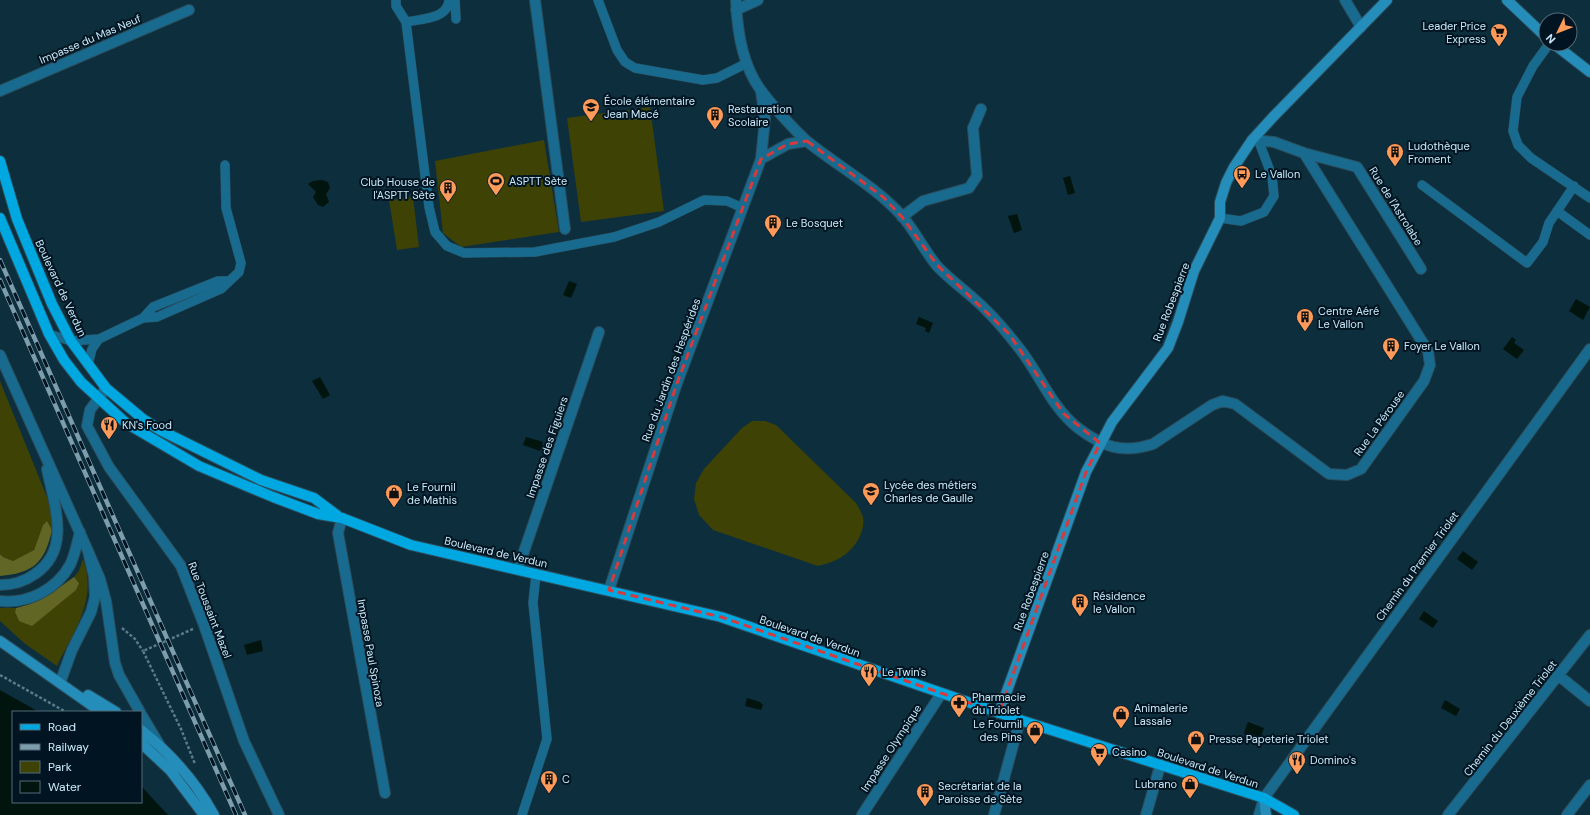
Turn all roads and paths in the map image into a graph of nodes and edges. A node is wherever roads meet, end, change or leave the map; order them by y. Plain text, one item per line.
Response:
1 (396, 0) edge
2 (449, 0) edge
3 (455, 0) edge
4 (535, 0) edge
5 (598, 0) edge
6 (758, 0) edge
7 (1345, 0) edge
8 (1387, 0) edge
9 (1507, 0) edge
10 (736, 5) edge
11 (189, 10) dead end
12 (456, 19) dead end
13 (406, 22) junction
14 (1361, 27) junction
15 (1538, 32) edge
16 (1543, 52) edge
17 (1564, 52) edge
18 (747, 63) junction
19 (1590, 72) edge
20 (0, 91) edge
21 (761, 91) junction
22 (981, 109) dead end
23 (807, 141) junction
24 (1255, 141) junction
25 (1304, 153) junction
26 (761, 159) junction
27 (0, 161) edge
28 (225, 165) dead end
29 (1422, 185) dead end
30 (1574, 186) junction
31 (1590, 198) edge
32 (743, 208) junction
33 (1557, 211) junction
34 (902, 217) junction
35 (0, 218) edge
36 (1220, 218) junction
37 (565, 229) dead end
38 (1590, 235) edge
39 (1421, 269) dead end
40 (599, 332) dead end
41 (49, 334) junction
42 (99, 339) junction
43 (70, 341) junction
44 (1590, 349) edge
45 (0, 355) edge
46 (88, 365) junction
47 (106, 388) junction
48 (98, 399) junction
49 (1100, 443) junction
50 (44, 451) junction
51 (342, 518) junction
52 (80, 532) junction
53 (88, 551) junction
54 (518, 569) junction
55 (536, 574) junction
56 (0, 585) edge
57 (609, 590) junction
58 (0, 602) edge
59 (109, 621) junction
60 (204, 625) junction
61 (1590, 635) edge
62 (0, 641) edge
63 (143, 651) junction
64 (0, 675) edge
65 (1558, 675) junction
66 (60, 683) junction
67 (941, 694) junction
68 (1590, 701) edge
69 (64, 711) edge
70 (100, 711) edge
71 (114, 711) edge
72 (139, 711) edge
73 (999, 713) junction
74 (142, 716) edge
75 (1020, 720) junction
76 (142, 731) edge
77 (142, 744) edge
78 (159, 744) junction
79 (195, 766) dead end
80 (1160, 766) junction
81 (1590, 785) edge
82 (384, 793) dead end
83 (1264, 798) junction
84 (204, 815) edge
85 (214, 815) edge
86 (279, 815) edge
87 (522, 815) edge
88 (862, 815) edge
89 (994, 815) edge
90 (1146, 815) edge
91 (1259, 815) edge
92 (1266, 815) edge
93 (1294, 815) edge
94 (1448, 815) edge
95 (1567, 815) edge

1 - 13 lane
2 - 13 lane
3 - 12 lane
4 - 37 street
5 - 18 lane
6 - 10 street
7 - 14 street
8 - 14 street, Rue Robespierre
9 - 15 street
10 - 18 street
11 - 20 street, Impasse du Mas Neuf
13 - 32 lane
14 - 24 street, Rue Robespierre
16 - 30 lane
17 - 19 street
18 - 21 street
21 - 23 street, Rue La Pérouse
21 - 26 street, Rue du Jardin des Hespérides
22 - 34 street
23 - 26 street
23 - 34 street, Rue La Pérouse
24 - 25 street, Rue de l'Astrolabe
24 - 36 street, Rue Robespierre
24 - 36 lane
25 - 39 street, Rue de l'Astrolabe
25 - 49 street, Rue La Pérouse
26 - 32 street, Rue du Jardin des Hespérides
27 - 43 main road, Boulevard de Verdun
28 - 42 lane
29 - 33 lane
30 - 31 lane
30 - 33 lane
32 - 57 street, Rue du Jardin des Hespérides
33 - 38 lane
34 - 49 street, Rue La Pérouse
35 - 41 main road, Boulevard de Verdun
36 - 49 street, Rue Robespierre
40 - 54 street, Impasse des Figuiers
41 - 43 lane
41 - 48 main road, Boulevard de Verdun
42 - 43 lane
42 - 46 lane
43 - 46 main road, Boulevard de Verdun
44 - 83 street, Chemin du Premier Triolet
45 - 50 street
46 - 47 main road, Boulevard de Verdun
47 - 48 street, Rue Toussaint Mazel
47 - 51 main road, Boulevard de Verdun
48 - 51 main road, Boulevard de Verdun
48 - 60 street, Rue Toussaint Mazel
49 - 73 street, Rue Robespierre
50 - 52 street
50 - 56 street
51 - 54 main road, Boulevard de Verdun
51 - 82 street, Impasse Paul Spinoza
52 - 53 street
52 - 58 street
53 - 59 street
53 - 66 street
54 - 55 main road, Boulevard de Verdun
55 - 57 main road, Boulevard de Verdun
55 - 87 lane
57 - 67 main road, Boulevard de Verdun
59 - 63 path
59 - 72 street
60 - 63 path
60 - 86 street, Rue Toussaint Mazel
61 - 65 street, Chemin du Deuxième Triolet
62 - 66 street
63 - 79 path
64 - 69 path
65 - 68 street
65 - 94 street, Chemin du Deuxième Triolet
66 - 70 street
66 - 71 street
67 - 73 main road, Boulevard de Verdun
67 - 88 street, Impasse Olympique
73 - 75 main road, Boulevard de Verdun
74 - 78 street
75 - 80 main road, Boulevard de Verdun
75 - 89 street
76 - 78 street
77 - 84 street
78 - 85 street
80 - 83 main road, Boulevard de Verdun
80 - 90 street
81 - 95 street
83 - 91 street, Chemin du Premier Triolet
83 - 92 street
83 - 93 main road, Boulevard de Verdun

